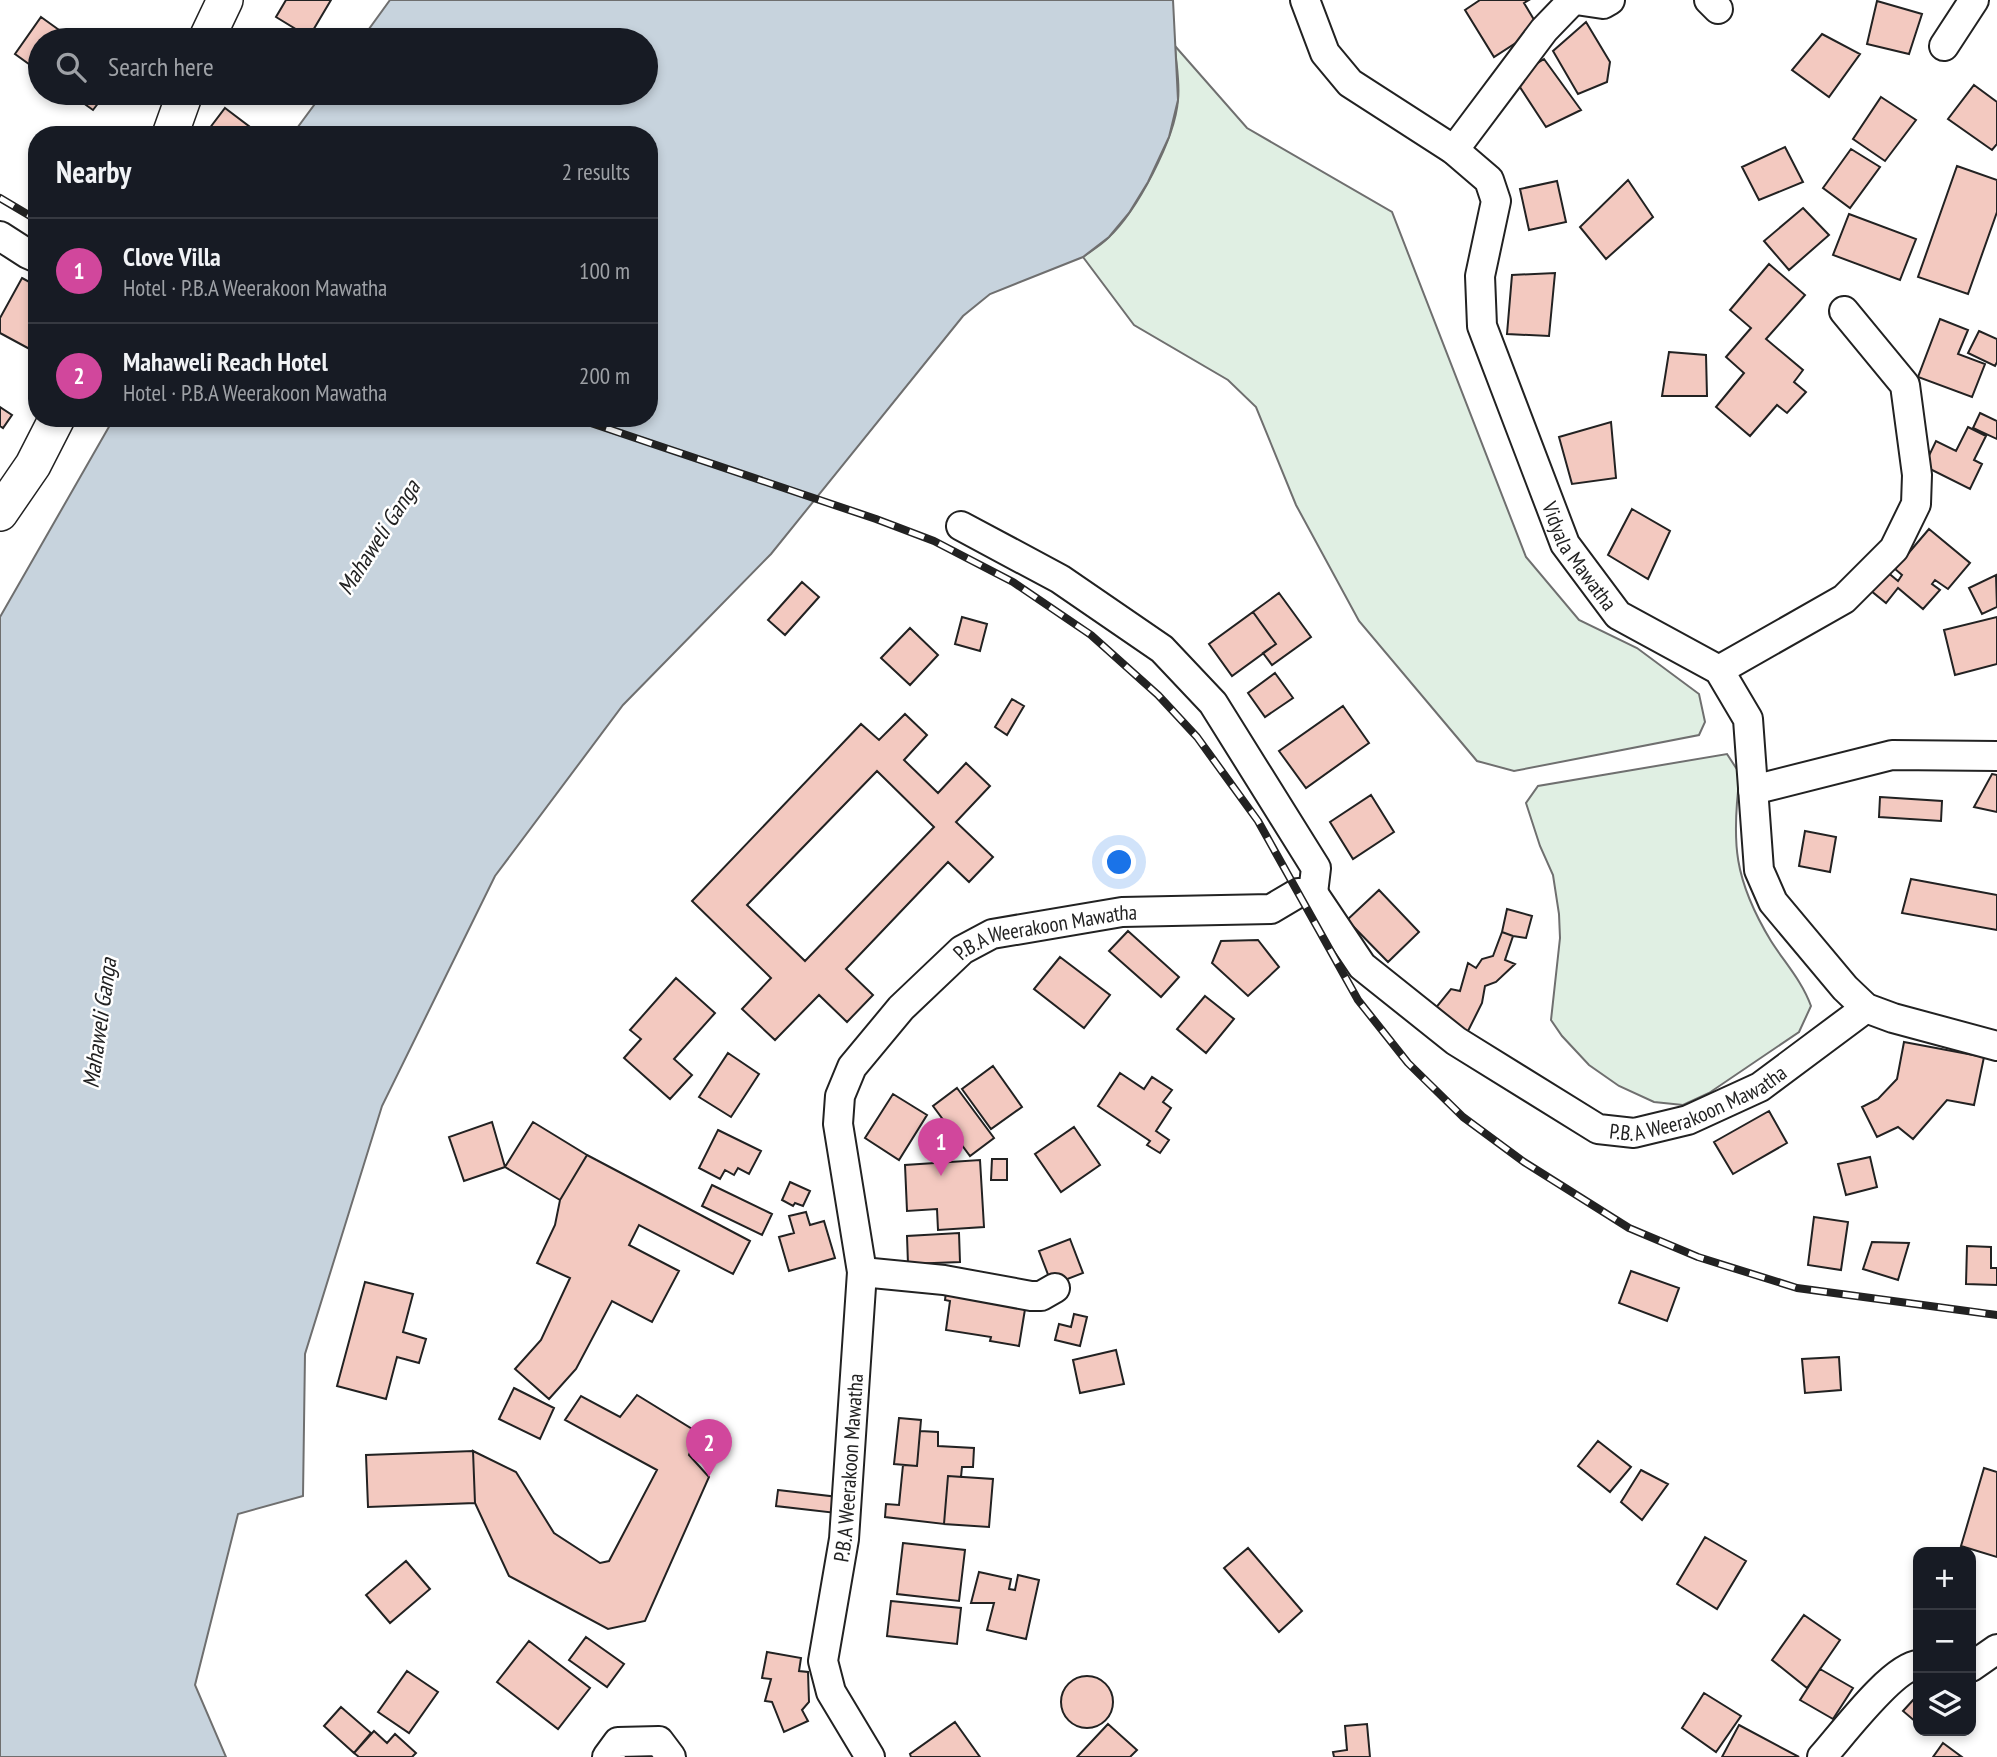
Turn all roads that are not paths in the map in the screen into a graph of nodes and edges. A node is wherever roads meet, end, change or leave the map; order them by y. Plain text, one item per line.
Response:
1 (225, 0) edge
2 (1305, 0) edge
3 (1575, 0) edge
4 (1610, 0) edge
5 (1974, 0) edge
6 (212, 28) edge
7 (1944, 46) dead end
8 (181, 105) edge
9 (173, 126) edge
10 (1454, 150) junction
11 (0, 236) edge
12 (28, 254) edge
13 (1844, 311) dead end
14 (52, 427) edge
15 (0, 513) edge
16 (961, 526) dead end
17 (1719, 670) junction
18 (1997, 756) edge
19 (1753, 790) junction
20 (1313, 893) junction
21 (1866, 1008) junction
22 (1997, 1046) edge
23 (862, 1272) junction
24 (1055, 1288) dead end
25 (1997, 1649) edge
26 (1976, 1664) edge
27 (1913, 1665) edge
28 (607, 1757) edge
29 (671, 1757) edge
30 (870, 1757) edge
31 (1822, 1757) edge

1 - 6 main road
2 - 10 street, Vidyala Mawatha
3 - 4 street
3 - 10 street
5 - 7 street
8 - 9 main road
10 - 17 street, Vidyala Mawatha
11 - 12 street
13 - 17 street
14 - 15 main road
16 - 20 street
17 - 19 street
18 - 19 street
19 - 21 street
20 - 21 street, P.B.A Weerakoon Mawatha
20 - 23 street, P.B.A Weerakoon Mawatha
21 - 22 street
23 - 24 street
23 - 30 street, P.B.A Weerakoon Mawatha
25 - 26 street
27 - 31 street
28 - 29 street

